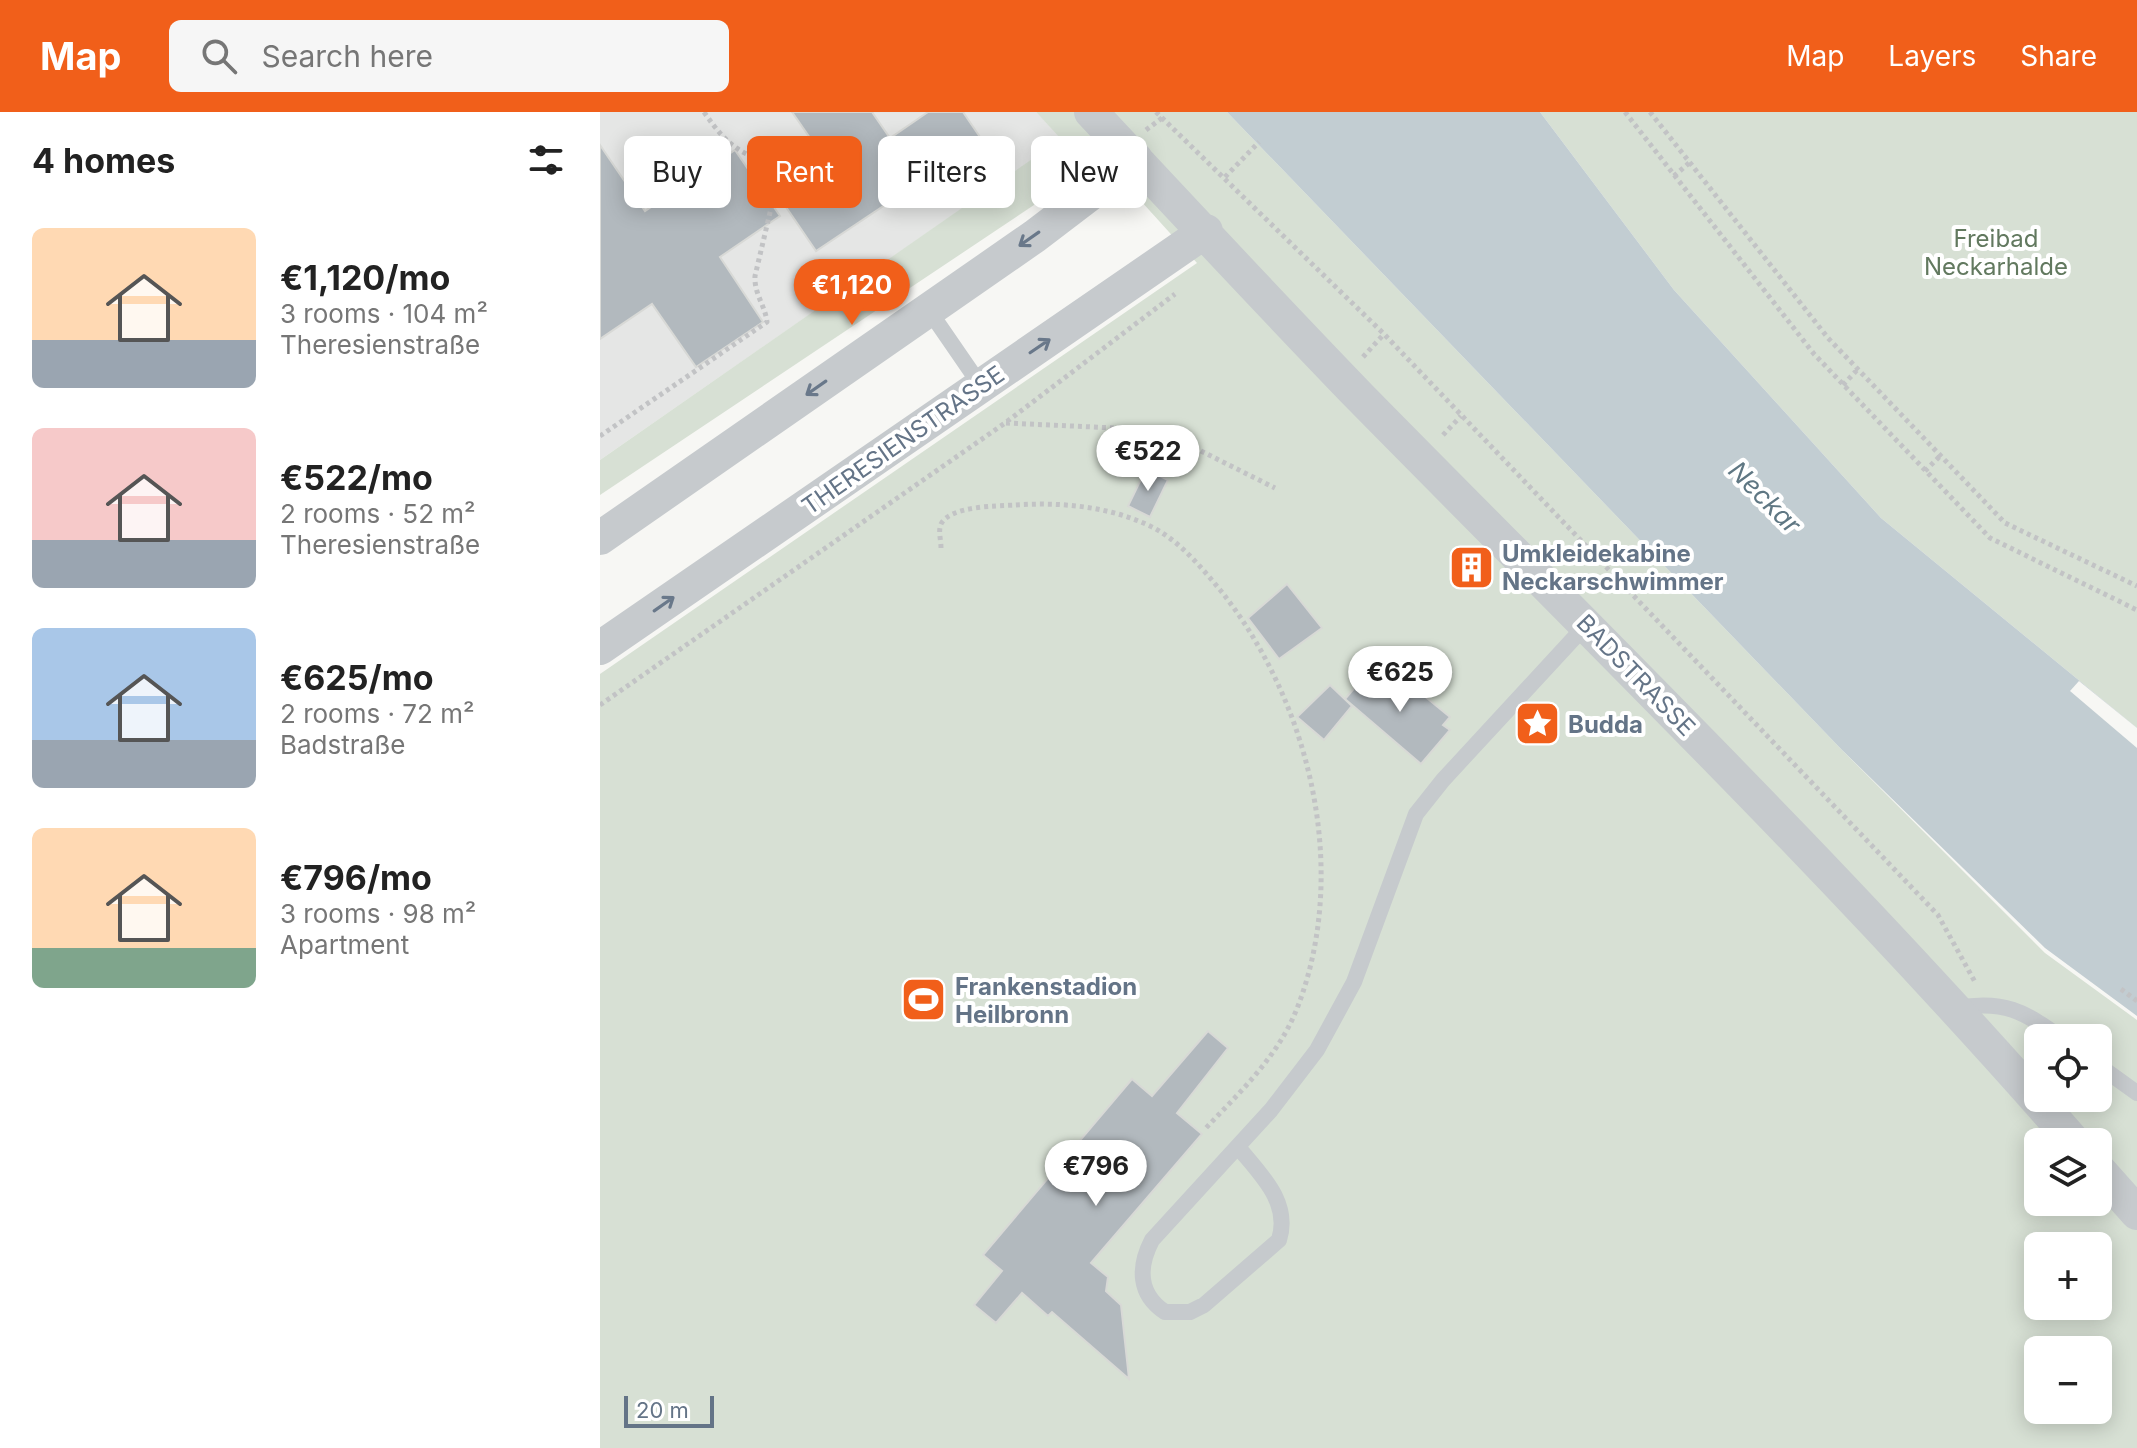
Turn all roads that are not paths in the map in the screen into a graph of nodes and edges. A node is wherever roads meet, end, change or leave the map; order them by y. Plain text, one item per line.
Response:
1 (1091, 112) edge
2 (1114, 136) edge
3 (1147, 170) edge
4 (1068, 208) edge
5 (1206, 231) junction
6 (928, 309) junction
7 (981, 386) junction
8 (600, 538) edge
9 (1587, 624) junction
10 (600, 648) edge
11 (1972, 1006) junction
12 (2043, 1024) edge
13 (2112, 1075) edge
14 (2137, 1093) edge
15 (2064, 1128) edge
16 (1238, 1147) junction
17 (2112, 1185) edge
18 (2137, 1213) edge

1 - 2 street, BADSTRASSE
3 - 5 street, BADSTRASSE
4 -> 6 street
7 -> 5 street, THERESIENSTRASSE
5 - 9 street, BADSTRASSE
6 - 7 lane
6 -> 8 street
10 -> 7 street, THERESIENSTRASSE
9 - 11 street, BADSTRASSE
9 - 16 lane
11 - 12 lane
11 - 15 street, BADSTRASSE
13 - 14 lane
16 - 16 lane
17 - 18 street

